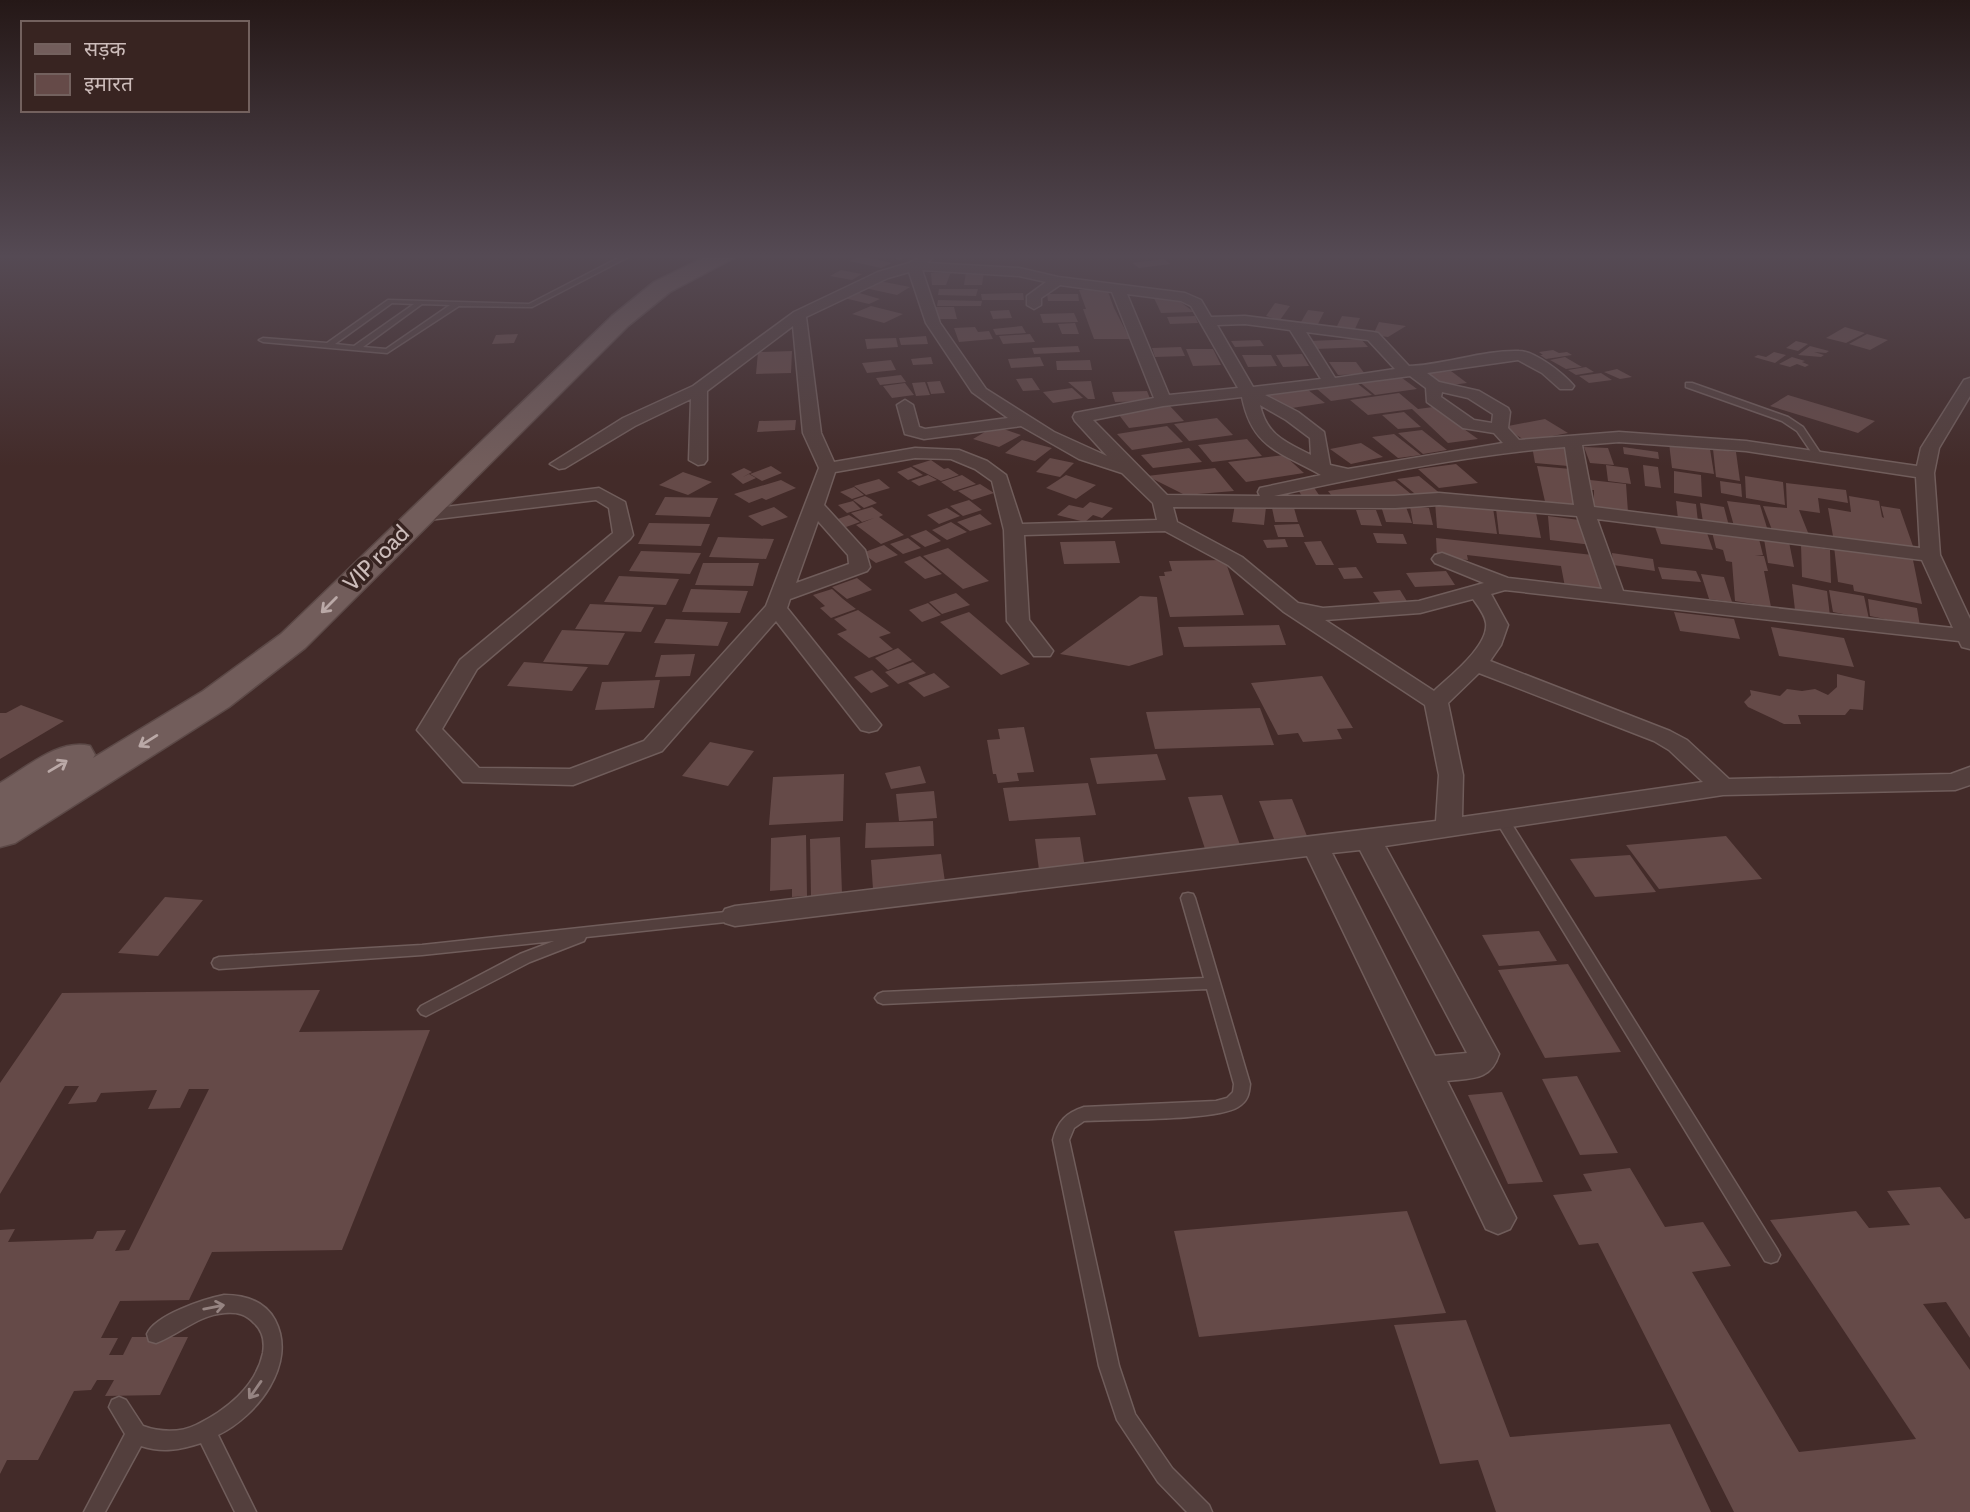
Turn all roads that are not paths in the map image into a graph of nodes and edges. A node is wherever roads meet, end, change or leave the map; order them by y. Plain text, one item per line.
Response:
1 (356, 325) edge
2 (389, 325) edge
3 (428, 325) edge
4 (593, 325) edge
5 (619, 325) edge
6 (786, 325) edge
7 (800, 325) edge
8 (934, 325) edge
9 (1132, 325) edge
10 (1209, 325) edge
11 (1278, 325) edge
12 (1295, 327) junction
13 (264, 340) dead end
14 (328, 346) junction
15 (356, 348) junction
16 (1409, 370) junction
17 (1331, 383) junction
18 (1970, 383) edge
19 (1689, 385) dead end
20 (1434, 386) junction
21 (1566, 386) dead end
22 (699, 389) junction
23 (1249, 393) junction
24 (1163, 401) junction
25 (905, 405) dead end
26 (1951, 415) junction
27 (1021, 421) junction
28 (1970, 421) edge
29 (1499, 429) junction
30 (1573, 441) junction
31 (1515, 446) junction
32 (1819, 457) junction
33 (698, 460) dead end
34 (559, 464) dead end
35 (1321, 465) junction
36 (828, 468) junction
37 (1128, 469) junction
38 (1925, 473) junction
39 (1348, 474) junction
40 (1162, 501) junction
41 (1226, 501) junction
42 (814, 506) junction
43 (1585, 512) junction
44 (420, 515) junction
45 (1168, 525) junction
46 (1014, 530) junction
47 (1930, 555) junction
48 (1442, 559) dead end
49 (1504, 584) junction
50 (1479, 591) junction
51 (1615, 597) junction
52 (779, 601) junction
53 (1291, 608) junction
54 (1969, 638) edge
55 (1042, 651) dead end
56 (1474, 663) junction
57 (1436, 702) junction
58 (869, 725) dead end
59 (1965, 781) edge
60 (1723, 787) junction
61 (0, 801) edge
62 (1503, 821) junction
63 (1449, 830) junction
64 (0, 833) edge
65 (1368, 841) junction
66 (1316, 847) junction
67 (1188, 898) dead end
68 (735, 916) joint
69 (596, 931) junction
70 (219, 963) dead end
71 (1213, 983) junction
72 (883, 998) dead end
73 (426, 1010) dead end
74 (1425, 1070) junction
75 (1498, 1218) dead end
76 (1771, 1255) dead end
77 (156, 1334) dead end
78 (119, 1407) dead end
79 (205, 1430) junction
80 (136, 1434) junction
81 (94, 1512) edge
82 (246, 1512) edge
83 (1202, 1512) edge

1 - 14 lane
2 - 15 lane
3 - 15 lane
61 -> 4 main road, VIP road
5 - 44 main road, VIP road
6 - 22 street
7 - 36 street
8 - 27 street
9 - 24 street
10 - 23 street
11 - 12 street
12 - 16 street
12 - 17 street
13 - 14 lane
14 - 15 lane
16 - 17 street
16 - 20 street
16 - 21 street
17 - 23 street
18 - 26 street
19 - 32 lane
20 - 29 street
20 - 29 street
22 - 33 street
22 - 34 street
23 - 24 street
23 - 35 street
23 - 35 street
24 - 37 street
25 - 27 street
26 - 28 street
26 - 38 street
27 - 37 street
29 - 31 street
30 - 31 street
30 - 32 street
30 - 43 street
31 - 39 street
32 - 38 street
35 - 39 street
36 - 42 street
36 - 46 street
37 - 40 street
38 - 47 street
39 - 41 street
40 - 41 street
40 - 45 street
41 - 43 street
42 - 52 street
42 - 52 street
43 - 47 street
43 - 51 street
44 - 52 street
44 -> 64 main road, VIP road
45 - 46 street
45 - 53 street
46 - 55 street
47 - 54 street
48 - 49 street
49 - 50 street
49 - 51 street
50 - 53 street
50 - 56 street
51 - 54 street
52 - 58 street
53 - 57 street
56 - 57 street
56 - 60 street
57 - 63 street
59 - 60 street
60 - 62 street
62 - 63 street
62 - 76 lane
63 - 65 street
65 - 66 street
65 - 74 street
66 - 68 street
66 - 74 street
67 - 71 lane
68 - 69 lane
69 - 70 lane
69 - 73 lane
71 - 72 lane
71 - 83 lane
74 - 75 street
77 -> 79 lane
78 - 80 lane
79 - 80 lane
79 - 82 lane
80 - 81 lane

